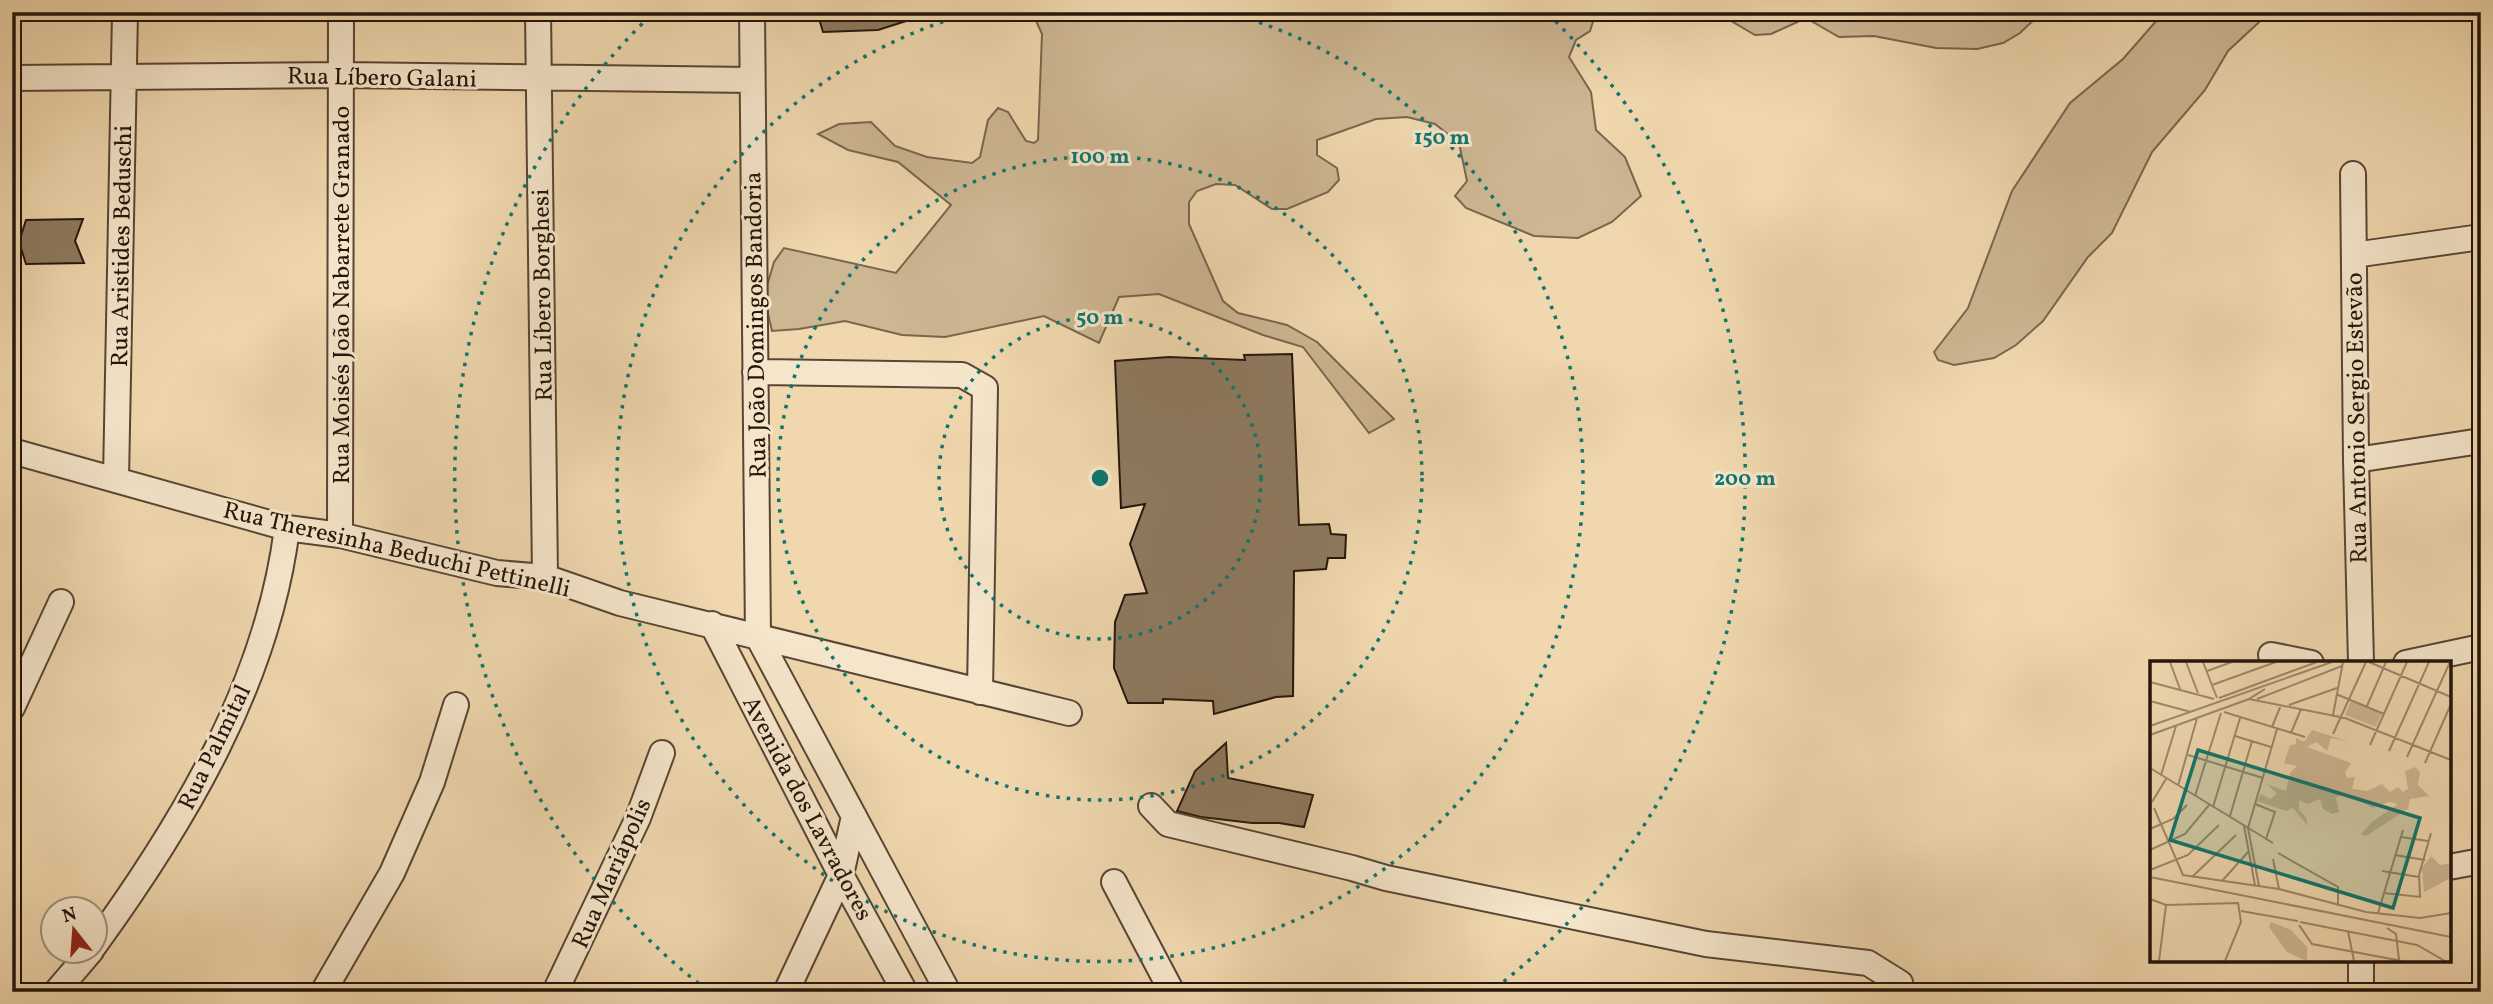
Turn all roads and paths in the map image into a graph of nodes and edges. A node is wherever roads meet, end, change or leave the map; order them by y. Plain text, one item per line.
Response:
1 (125, 12) edge
2 (341, 12) edge
3 (538, 12) edge
4 (752, 12) edge
5 (341, 75) junction
6 (12, 78) edge
7 (124, 78) junction
8 (539, 79) junction
9 (752, 80) junction
10 (2353, 174) dead end
11 (2481, 237) edge
12 (2354, 255) junction
13 (755, 372) junction
14 (2481, 441) edge
15 (12, 451) edge
16 (2356, 460) junction
17 (116, 480) junction
18 (287, 528) junction
19 (340, 535) junction
20 (545, 577) junction
21 (61, 602) dead end
22 (712, 624) junction
23 (758, 637) junction
24 (2481, 647) edge
25 (2271, 655) dead end
26 (2301, 661) edge
27 (2361, 661) edge
28 (2415, 661) edge
29 (980, 692) junction
30 (456, 705) dead end
31 (12, 708) edge
32 (1069, 713) dead end
33 (662, 753) dead end
34 (1151, 806) dead end
35 (854, 816) junction
36 (2481, 861) edge
37 (2451, 867) edge
38 (841, 875) junction
39 (1114, 882) dead end
40 (108, 927) edge
41 (2361, 962) edge
42 (78, 965) edge
43 (56, 992) edge
44 (323, 992) edge
45 (555, 992) edge
46 (786, 992) edge
47 (905, 992) edge
48 (948, 992) edge
49 (1172, 992) edge
50 (1899, 992) edge
51 (2361, 992) edge

1 - 7 street, Rua Aristides Beduschi
2 - 5 street, Rua Moisés João Nabarrete Granado
3 - 8 street, Rua Líbero Borghesi
4 - 9 street, Rua João Domingos Bandoria
5 - 7 street, Rua Líbero Galani
5 - 8 street, Rua Líbero Galani
5 - 19 street, Rua Moisés João Nabarrete Granado
6 - 7 street, Rua Líbero Galani
7 - 17 street, Rua Aristides Beduschi
8 - 9 street, Rua Líbero Galani
8 - 20 street, Rua Líbero Borghesi
9 - 13 street, Rua João Domingos Bandoria
10 - 12 street, Rua Antonio Sergio Estevão
11 - 12 street
12 - 16 street, Rua Antonio Sergio Estevão
13 - 23 street, Rua João Domingos Bandoria
13 - 29 street
14 - 16 street
15 - 17 street, Rua Theresinha Beduchi Pettinelli
16 - 27 street, Rua Antonio Sergio Estevão
17 - 18 street, Rua Theresinha Beduchi Pettinelli
18 - 19 street, Rua Theresinha Beduchi Pettinelli
18 - 40 street, Rua Palmital
19 - 20 street, Rua Theresinha Beduchi Pettinelli
20 - 22 street, Rua Theresinha Beduchi Pettinelli
21 - 31 street
22 - 23 street, Rua Theresinha Beduchi Pettinelli
22 - 38 street, Avenida dos Lavradores
23 - 29 street, Rua Theresinha Beduchi Pettinelli
23 - 35 street, Avenida dos Lavradores
24 - 28 street
25 - 26 street
29 - 32 street, Rua Theresinha Beduchi Pettinelli
30 - 44 street
33 - 45 street, Rua Mariápolis
34 - 50 street
35 - 38 street
35 - 48 street, Avenida dos Lavradores
36 - 37 street
38 - 46 street
38 - 47 street, Avenida dos Lavradores
39 - 49 street
41 - 51 street
42 - 43 street

